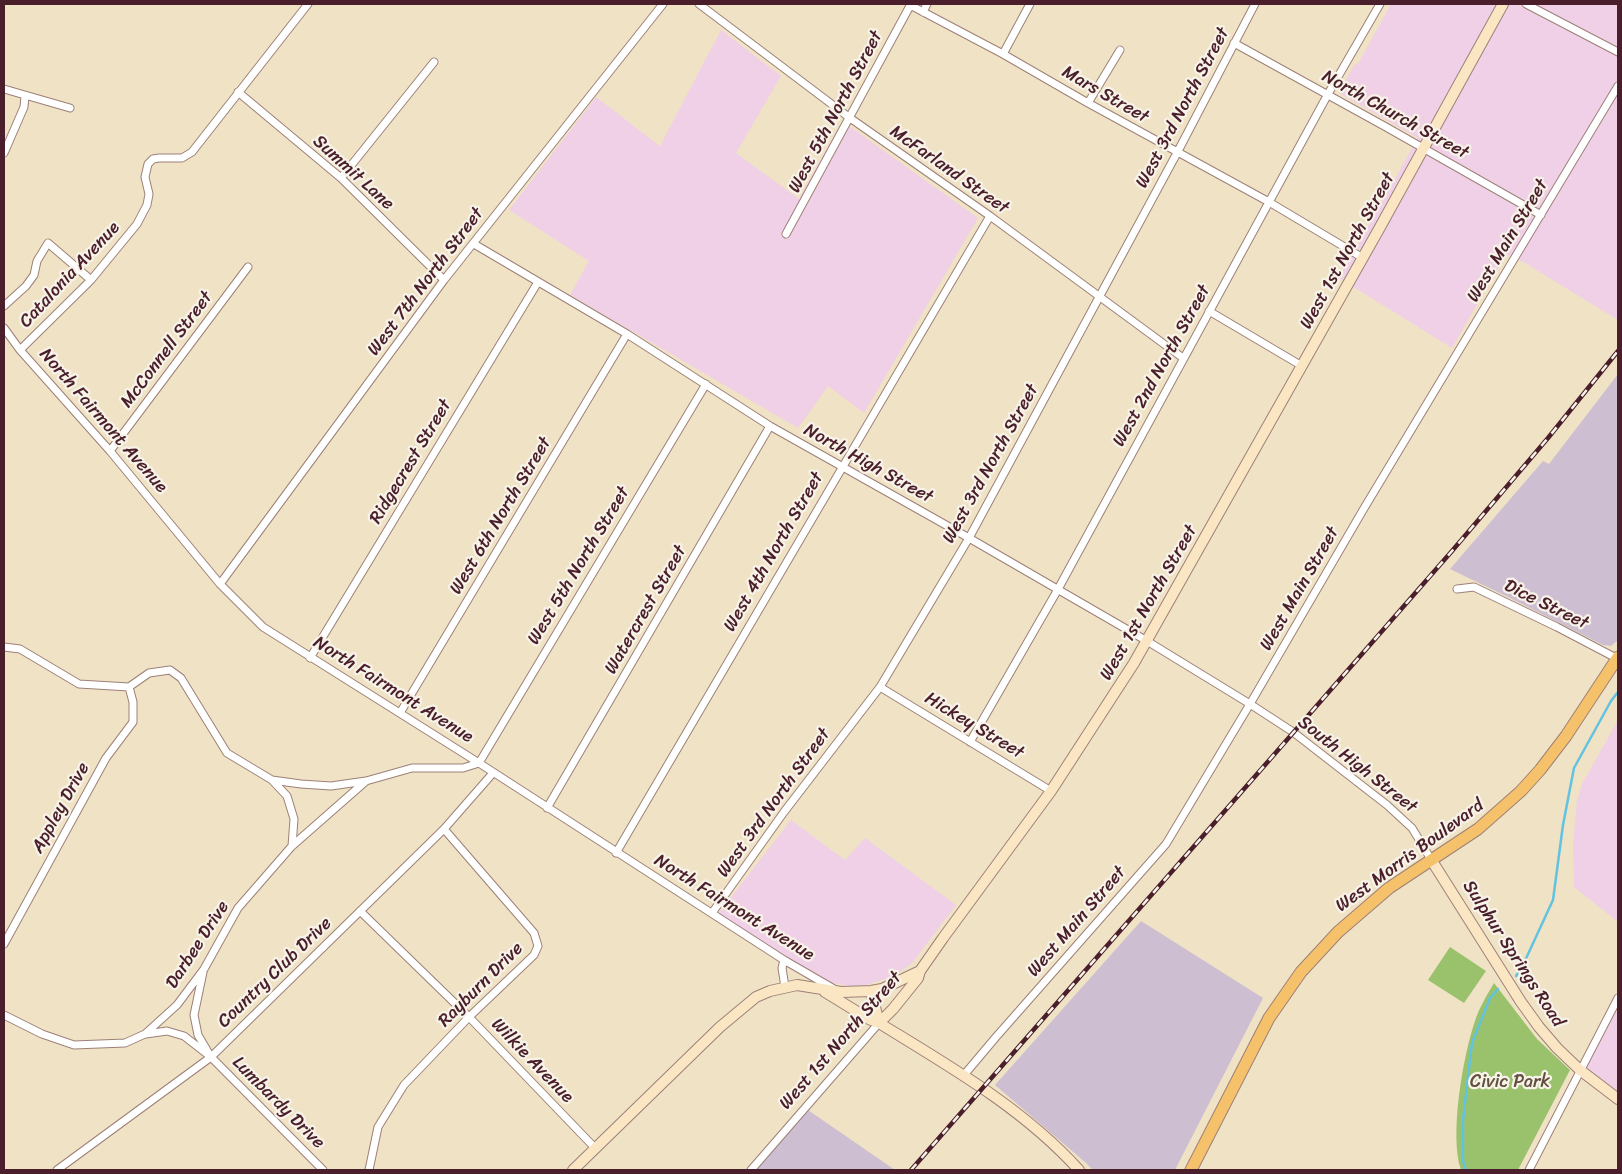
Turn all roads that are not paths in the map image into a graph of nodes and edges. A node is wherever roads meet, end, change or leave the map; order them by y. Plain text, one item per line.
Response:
1 (308, 4) edge
2 (663, 4) edge
3 (699, 4) edge
4 (911, 4) edge
5 (927, 4) edge
6 (1030, 4) edge
7 (1255, 4) edge
8 (1380, 4) edge
9 (1503, 4) edge
10 (1526, 4) edge
11 (923, 12) junction
12 (1234, 43) junction
13 (1120, 50) dead end
14 (1618, 52) edge
15 (1003, 54) junction
16 (434, 62) dead end
17 (1618, 86) edge
18 (4, 90) edge
19 (238, 92) junction
20 (1328, 94) junction
21 (26, 96) junction
22 (1088, 103) junction
23 (70, 108) dead end
24 (850, 118) junction
25 (1424, 148) junction
26 (4, 153) edge
27 (1177, 153) junction
28 (341, 178) junction
29 (1269, 202) junction
30 (1541, 215) junction
31 (990, 216) junction
32 (786, 234) dead end
33 (474, 244) junction
34 (1363, 258) junction
35 (248, 267) dead end
36 (91, 280) junction
37 (444, 280) junction
38 (538, 282) junction
39 (1099, 297) junction
40 (4, 306) edge
41 (1209, 311) junction
42 (5, 332) edge
43 (627, 334) junction
44 (20, 350) junction
45 (1183, 358) junction
46 (1302, 366) junction
47 (706, 384) junction
48 (770, 426) junction
49 (110, 451) junction
50 (842, 466) junction
51 (969, 538) junction
52 (220, 584) junction
53 (1457, 589) dead end
54 (1057, 591) junction
55 (1147, 641) junction
56 (4, 647) edge
57 (310, 658) junction
58 (1618, 658) edge
59 (130, 687) junction
60 (880, 687) junction
61 (1250, 704) junction
62 (400, 713) junction
63 (970, 742) junction
64 (479, 763) junction
65 (494, 773) junction
66 (272, 780) junction
67 (366, 781) junction
68 (1051, 792) junction
69 (547, 808) junction
70 (444, 829) junction
71 (292, 846) junction
72 (616, 853) junction
73 (1432, 861) junction
74 (360, 911) junction
75 (712, 914) junction
76 (4, 944) edge
77 (784, 960) junction
78 (204, 969) junction
79 (920, 971) junction
80 (785, 987) junction
81 (819, 988) junction
82 (871, 991) junction
83 (841, 992) junction
84 (1618, 998) edge
85 (4, 1015) edge
86 (469, 1018) junction
87 (880, 1022) junction
88 (145, 1034) junction
89 (210, 1057) junction
90 (1580, 1070) junction
91 (964, 1075) junction
92 (1618, 1099) edge
93 (596, 1149) junction
94 (57, 1170) edge
95 (324, 1170) edge
96 (369, 1170) edge
97 (573, 1170) edge
98 (751, 1170) edge
99 (1079, 1170) edge
100 (1191, 1170) edge
101 (1529, 1170) edge

1 - 19 street
2 - 33 street, West 7th North Street
3 - 24 street, McFarland Street
4 - 11 street, Mars Street
4 - 24 street, West 5th North Street
5 - 11 street
6 - 15 street
7 - 12 street, West 3rd North Street
8 - 20 street, West 2nd North Street
9 - 25 main road, West 1st North Street
10 - 14 street
11 - 15 street, Mars Street
12 - 20 street, North Church Street
12 - 27 street, West 3rd North Street
13 - 22 street
15 - 22 street, Mars Street
16 - 28 street
17 - 30 street, West Main Street
18 - 21 street
19 - 28 street, Summit Lane
19 - 36 street, Catalonia Avenue
20 - 25 street, North Church Street
20 - 29 street, West 2nd North Street
21 - 23 street
21 - 26 street
22 - 27 street, Mars Street
24 - 31 street, McFarland Street
24 - 32 street, West 5th North Street
25 - 30 street, North Church Street
25 - 34 main road, West 1st North Street
27 - 29 street, Mars Street
27 - 39 street, West 3rd North Street
28 - 37 street, Summit Lane
29 - 34 street, Mars Street
29 - 41 street, West 2nd North Street
30 - 61 street, West Main Street
31 - 39 street, McFarland Street
31 - 50 street, West 4th North Street
33 - 37 street, West 7th North Street
33 - 38 street, North High Street
34 - 46 main road, West 1st North Street
35 - 49 street, McConnell Street
36 - 40 street
36 - 44 street, Catalonia Avenue
37 - 52 street, West 7th North Street
38 - 43 street, North High Street
38 - 57 street, Ridgecrest Street
39 - 45 street, McFarland Street
39 - 51 street, West 3rd North Street
41 - 45 street, West 2nd North Street
41 - 46 street
42 - 44 street, North Fairmont Avenue
43 - 47 street, North High Street
43 - 62 street, West 6th North Street
44 - 49 street, North Fairmont Avenue
45 - 54 street, West 2nd North Street
46 - 55 main road, West 1st North Street
47 - 48 street, North High Street
47 - 64 street, West 5th North Street
48 - 50 street, North High Street
48 - 69 street, Watercrest Street
49 - 52 street, North Fairmont Avenue
50 - 51 street, North High Street
50 - 72 street, West 4th North Street
51 - 54 street, North High Street
51 - 60 street, West 3rd North Street
52 - 57 street, North Fairmont Avenue
53 - 58 street, Dice Street
54 - 55 street, North High Street
54 - 63 street, West 2nd North Street
55 - 61 street, North High Street
55 - 68 main road, West 1st North Street
56 - 59 street
57 - 62 street, North Fairmont Avenue
58 - 73 main road, West Morris Boulevard
59 - 66 street, Darbee Drive
59 - 76 street, Appley Drive
60 - 63 street, Hickey Street
60 - 75 street, West 3rd North Street
61 - 73 street, South High Street
61 - 91 street, West Main Street
62 - 64 street, North Fairmont Avenue
63 - 68 street, Hickey Street
64 - 65 street, North Fairmont Avenue
64 - 67 street, Darbee Drive
65 - 69 street, North Fairmont Avenue
65 - 70 street, Country Club Drive
66 - 67 street, Darbee Drive
66 - 71 street, Darbee Drive
67 - 71 street, Darbee Drive
68 - 79 main road, West 1st North Street
69 - 72 street, North Fairmont Avenue
70 - 74 street, Country Club Drive
70 - 86 street, Rayburn Drive
71 - 78 street, Darbee Drive
72 - 75 street, North Fairmont Avenue
73 - 90 main road, Sulphur Springs Road
73 - 100 main road, West Morris Boulevard
74 - 86 street, Wilkie Avenue
74 - 89 street, Country Club Drive
75 - 77 street, North Fairmont Avenue
77 - 80 street
77 - 83 street, North Fairmont Avenue
78 - 88 street, Darbee Drive
78 - 89 street
79 - 82 main road
79 - 87 main road, West 1st North Street
80 - 81 main road
80 - 93 main road
81 - 83 main road
81 - 87 main road
82 - 83 main road
82 - 87 main road
84 - 90 street
85 - 88 street, Darbee Drive
86 - 93 street, Wilkie Avenue
86 - 96 street, Rayburn Drive
87 - 91 main road
87 - 98 street, West 1st North Street
88 - 89 street
89 - 94 street, Country Club Drive
89 - 95 street, Lumbardy Drive
90 - 92 main road, Sulphur Springs Road
90 - 101 street
91 - 99 main road
93 - 97 main road

